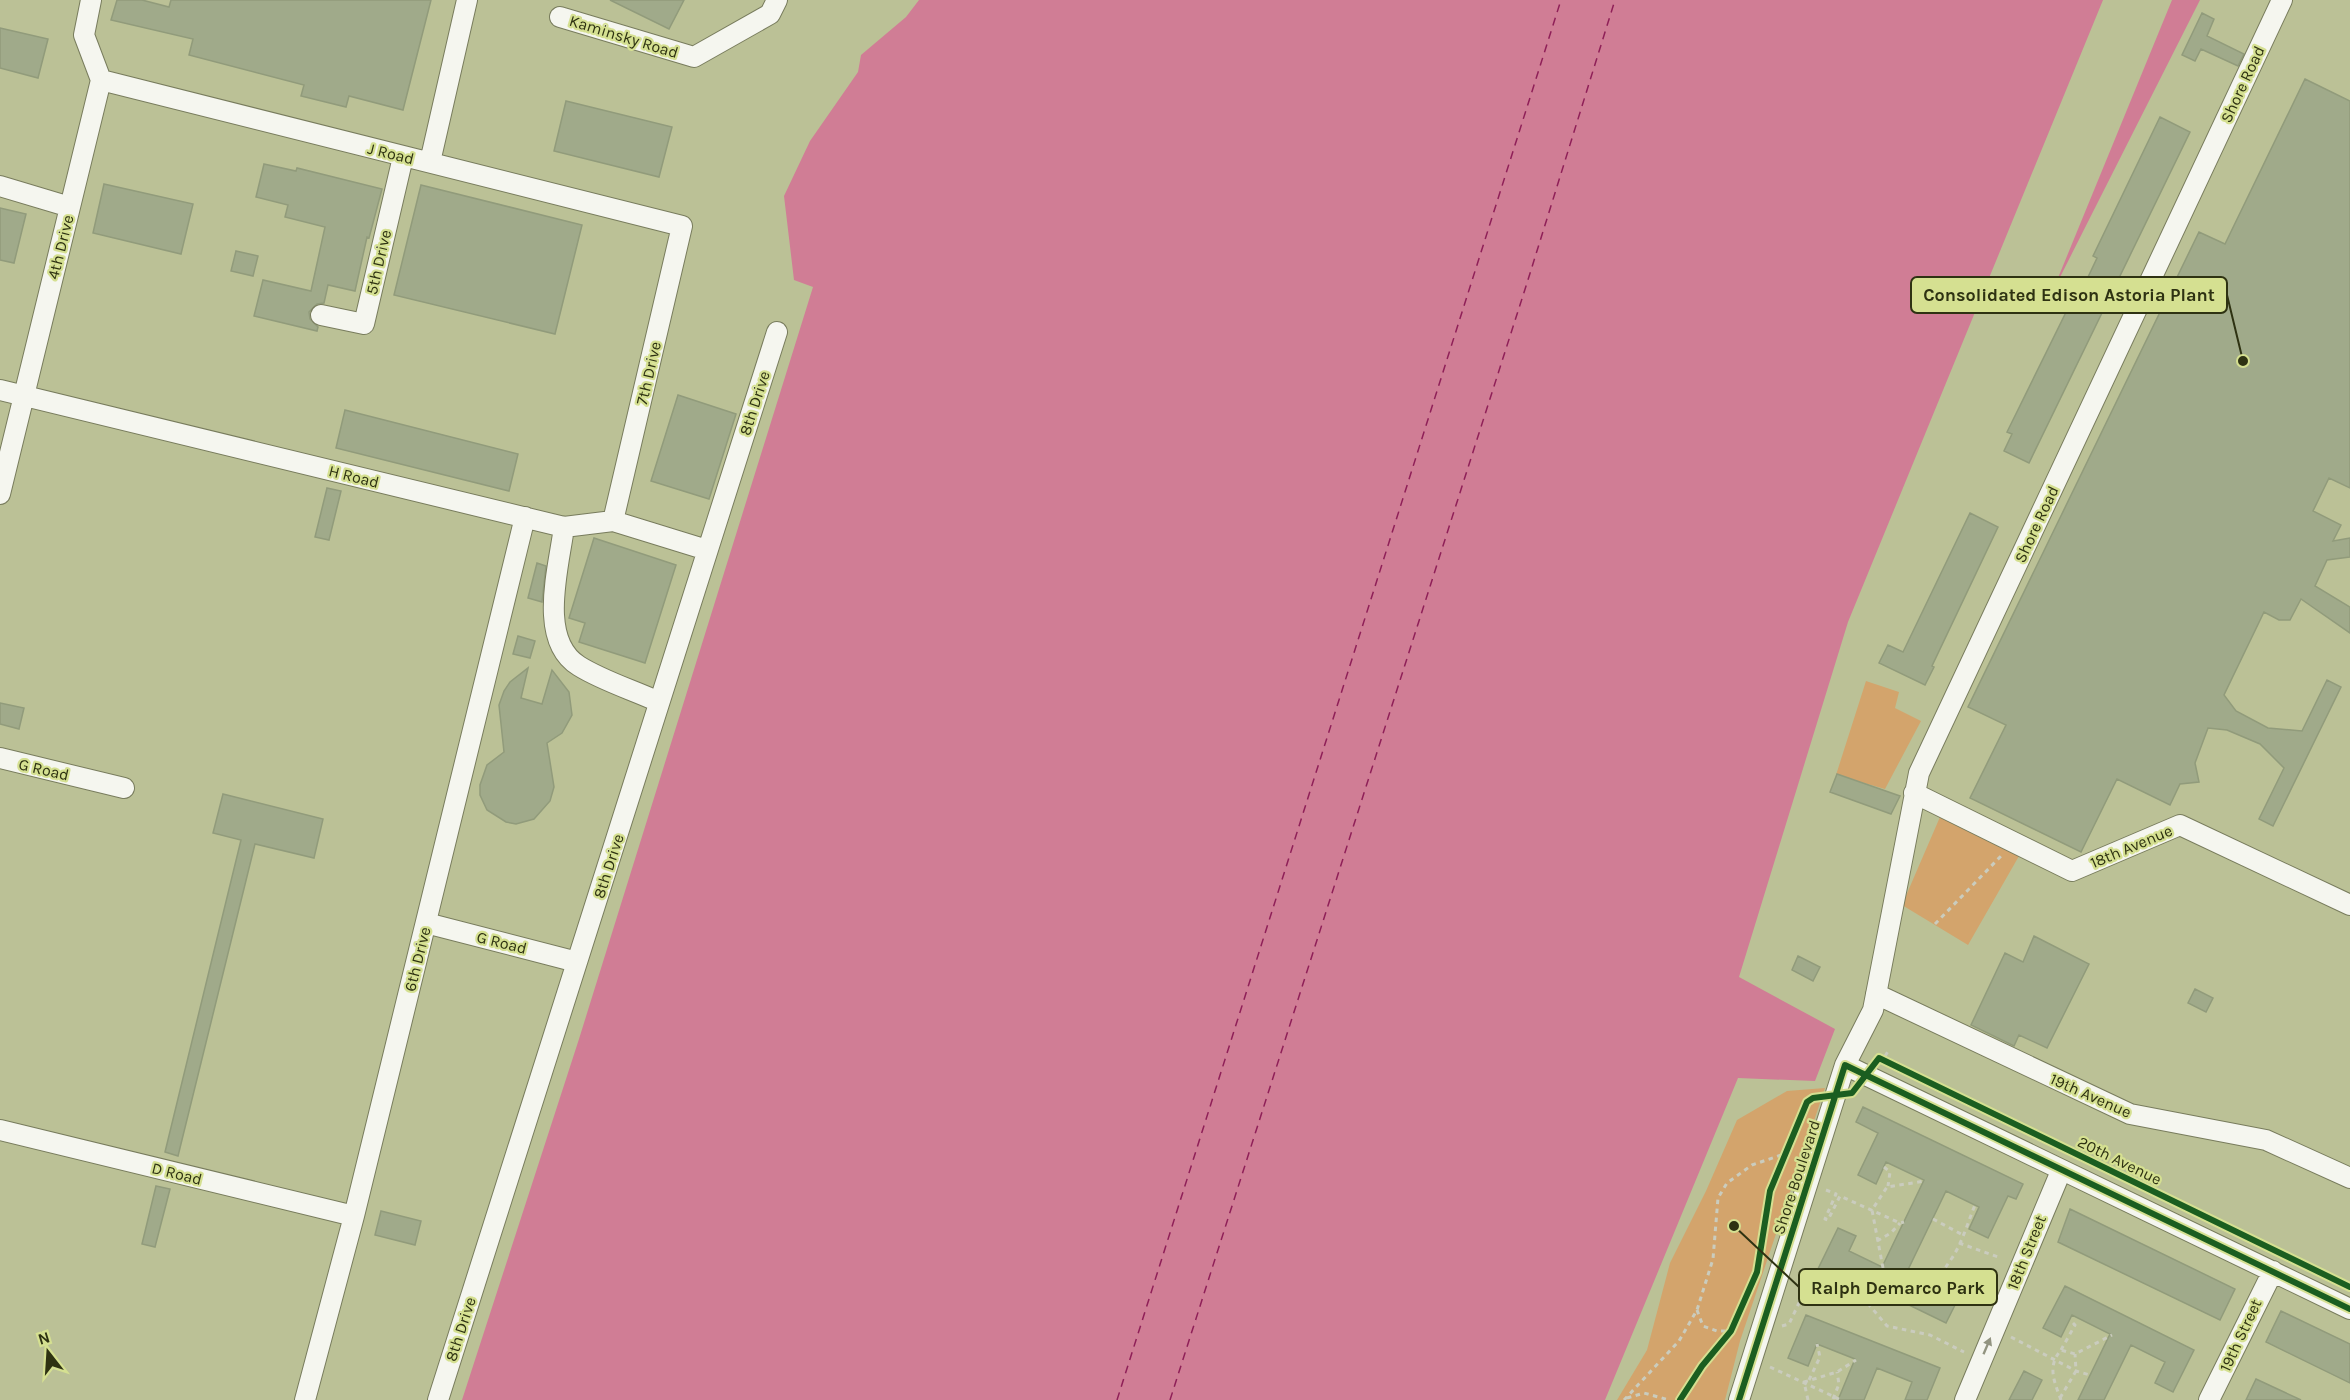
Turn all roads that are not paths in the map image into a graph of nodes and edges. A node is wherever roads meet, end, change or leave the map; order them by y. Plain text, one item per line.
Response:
1 (91, 0) edge
2 (466, 0) edge
3 (777, 0) edge
4 (2282, 0) edge
5 (560, 17) dead end
6 (101, 80) junction
7 (403, 156) junction
8 (430, 162) junction
9 (0, 186) edge
10 (70, 207) junction
11 (682, 226) joint
12 (321, 315) dead end
13 (777, 332) dead end
14 (0, 390) edge
15 (24, 396) junction
16 (0, 494) edge
17 (525, 517) junction
18 (613, 521) junction
19 (564, 527) junction
20 (707, 550) junction
21 (659, 702) junction
22 (0, 758) edge
23 (124, 788) dead end
24 (1914, 793) junction
25 (2350, 905) edge
26 (426, 923) junction
27 (577, 962) junction
28 (1876, 994) junction
29 (1845, 1065) junction
30 (0, 1130) edge
31 (2061, 1171) junction
32 (2350, 1178) edge
33 (354, 1216) junction
34 (2273, 1271) junction
35 (2350, 1309) edge
36 (305, 1400) edge
37 (438, 1400) edge
38 (1739, 1400) edge
39 (1965, 1400) edge
40 (2209, 1400) edge

1 - 6 street
2 - 8 street
3 - 5 street, Kaminsky Road
4 - 24 street, Shore Road
6 - 7 street, J Road
6 - 10 street, 4th Drive
7 - 8 street, J Road
7 - 12 street, 5th Drive
8 - 11 street, J Road
9 - 10 street
10 - 15 street, 4th Drive
11 - 18 street, 7th Drive
13 - 20 street, 8th Drive
14 - 15 street, H Road
15 - 16 street, 4th Drive
15 - 17 street, H Road
17 - 19 street, H Road
17 - 26 street, 6th Drive
18 - 19 street, H Road
18 - 20 street, H Road
19 - 21 street
20 - 21 street, 8th Drive
21 - 27 street, 8th Drive
22 - 23 street, G Road
24 - 25 street, 18th Avenue
24 - 28 street, Shore Road
26 - 27 street, G Road
26 - 33 street, 6th Drive
27 - 37 street, 8th Drive
28 - 29 street, Shore Road
28 - 32 street, 19th Avenue
29 - 31 street, 20th Avenue
29 - 38 street, Shore Boulevard
30 - 33 street, D Road
31 - 34 street, 20th Avenue
39 -> 31 street, 18th Street
33 - 36 street, 6th Drive
34 - 35 street, 20th Avenue
34 - 40 street, 19th Street

